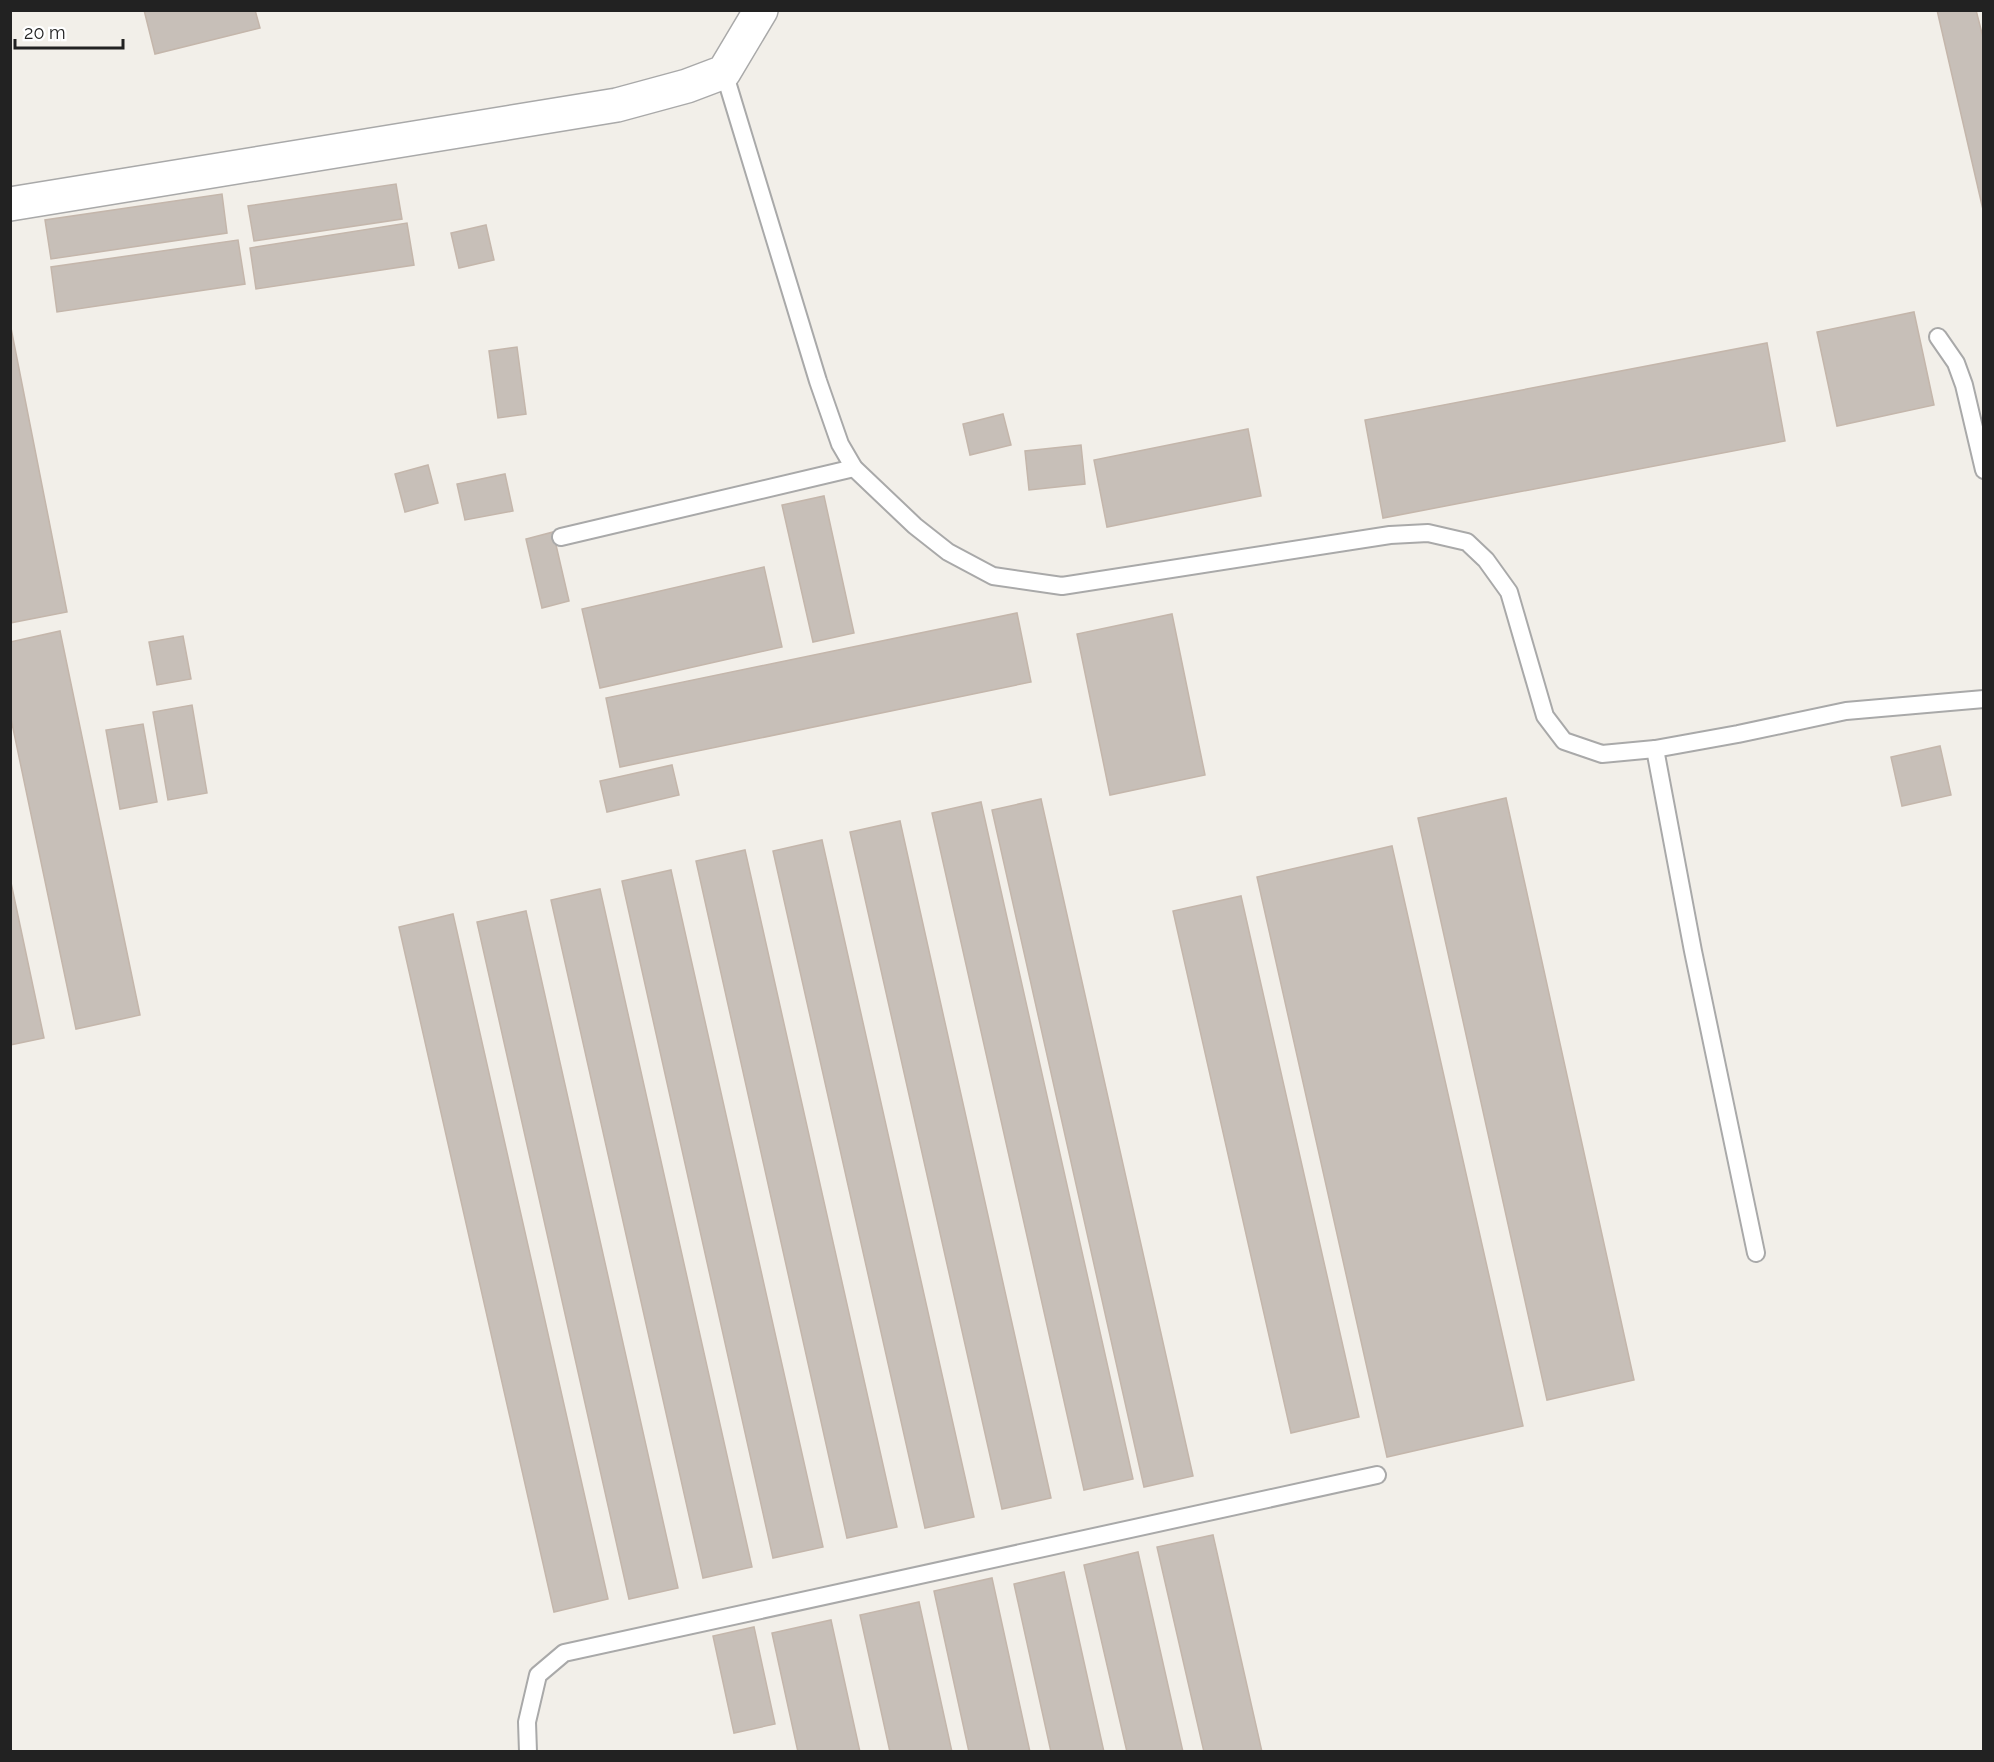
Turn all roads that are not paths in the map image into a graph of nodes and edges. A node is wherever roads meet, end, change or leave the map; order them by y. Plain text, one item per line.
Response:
1 (761, 10) edge
2 (724, 72) junction
3 (10, 204) edge
4 (1938, 337) dead end
5 (854, 468) junction
6 (1983, 470) edge
7 (561, 537) dead end
8 (1983, 699) edge
9 (1655, 749) junction
10 (1756, 1253) dead end
11 (1377, 1475) dead end
12 (528, 1752) edge

1 - 2 street
2 - 3 street
2 - 5 lane
4 - 6 lane
5 - 7 lane
5 - 9 lane
8 - 9 lane
9 - 10 lane
11 - 12 lane

